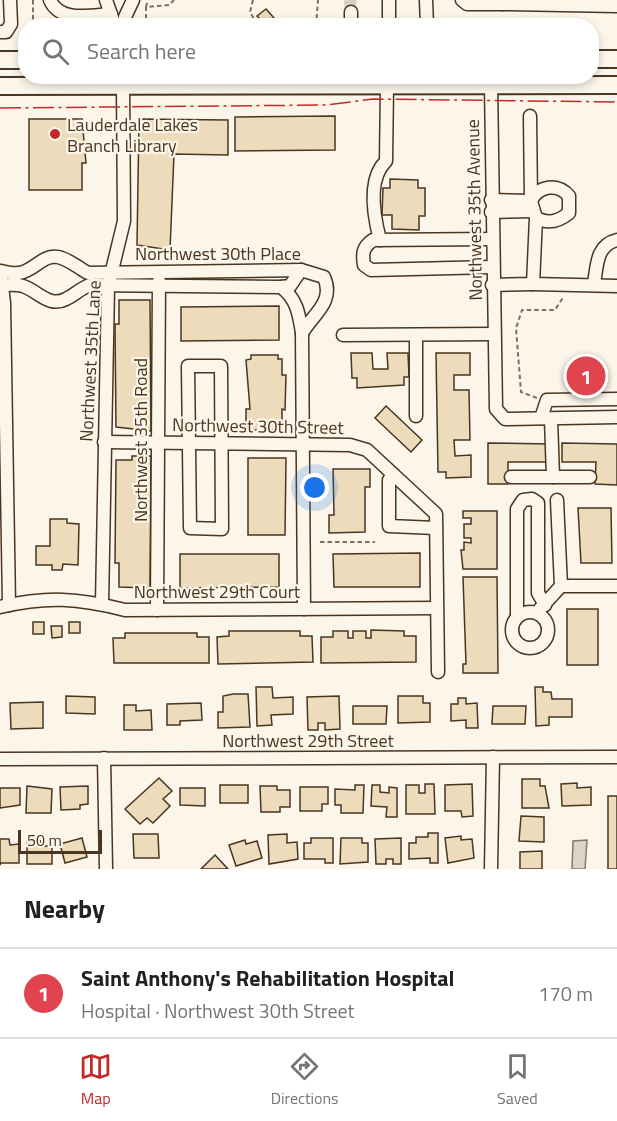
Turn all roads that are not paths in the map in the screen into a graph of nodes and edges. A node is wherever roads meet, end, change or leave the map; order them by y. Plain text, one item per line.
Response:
1 (10, 0) edge
2 (50, 0) edge
3 (106, 0) edge
4 (134, 0) edge
5 (389, 0) edge
6 (426, 0) edge
7 (462, 0) edge
8 (503, 2) edge
9 (617, 6) edge
10 (351, 12) tunnel mouth
11 (92, 18) edge
12 (112, 18) edge
13 (124, 18) edge
14 (351, 18) edge
15 (389, 18) edge
16 (427, 18) edge
17 (0, 32) edge
18 (599, 59) edge
19 (617, 59) edge
20 (0, 60) edge
21 (18, 60) edge
22 (38, 84) edge
23 (125, 84) edge
24 (394, 84) edge
25 (467, 84) edge
26 (491, 85) junction
27 (617, 85) edge
28 (0, 86) edge
29 (531, 116) dead end
30 (491, 206) junction
31 (533, 210) junction
32 (492, 239) junction
33 (380, 240) junction
34 (617, 240) edge
35 (492, 267) junction
36 (158, 270) junction
37 (301, 270) junction
38 (113, 271) junction
39 (0, 279) edge
40 (533, 284) junction
41 (594, 284) junction
42 (492, 285) junction
43 (617, 286) edge
44 (108, 287) junction
45 (160, 287) junction
46 (281, 287) junction
47 (302, 333) junction
48 (343, 334) dead end
49 (493, 334) junction
50 (416, 335) junction
51 (617, 399) edge
52 (617, 414) edge
53 (416, 416) dead end
54 (546, 418) junction
55 (4, 442) edge
56 (104, 442) junction
57 (156, 442) junction
58 (189, 442) junction
59 (222, 442) junction
60 (303, 442) junction
61 (393, 474) junction
62 (511, 477) dead end
63 (553, 477) junction
64 (590, 477) dead end
65 (557, 500) dead end
66 (436, 528) junction
67 (561, 586) junction
68 (617, 586) edge
69 (102, 604) junction
70 (4, 606) edge
71 (437, 608) junction
72 (304, 609) junction
73 (541, 609) junction
74 (157, 610) junction
75 (517, 617) junction
76 (438, 672) dead end
77 (493, 757) junction
78 (617, 757) edge
79 (104, 758) junction
80 (0, 759) edge
81 (106, 869) edge
82 (491, 869) edge

1 - 17 street
2 - 11 street
3 - 12 street
4 - 13 street
5 - 15 street
6 - 16 street
7 - 8 street
8 - 9 street
10 - 14 street
18 - 19 main road
20 - 21 main road
22 - 28 main road
23 - 38 street, Northwest 35th Lane
24 - 33 street
25 - 26 main road
26 - 27 main road
26 - 30 street, Northwest 35th Avenue
29 - 31 street
30 - 31 street
30 - 32 street, Northwest 35th Avenue
31 - 40 street
32 - 33 street
32 - 35 street, Northwest 35th Avenue
33 - 35 street
34 - 41 street
35 - 42 street, Northwest 35th Avenue
36 - 37 street, Northwest 30th Place
36 - 38 street, Northwest 30th Place
36 - 45 street, Northwest 35th Road
37 - 46 street
37 - 47 street, Northwest 30th Place
38 - 39 street, Northwest 30th Place
38 - 44 street, Northwest 35th Lane
39 - 44 street, Northwest 30th Place
39 - 55 street
40 - 41 street
40 - 42 street
41 - 43 street
42 - 49 street, Northwest 35th Avenue
44 - 45 street, Northwest 30th Place
44 - 56 street, Northwest 35th Lane
45 - 46 street, Northwest 30th Place
45 - 57 street, Northwest 35th Road
46 - 47 street, Northwest 30th Place
47 - 60 street
48 - 50 street
49 - 50 street
49 - 54 street, Northwest 35th Avenue
50 - 53 street
51 - 54 street
52 - 54 street
54 - 63 street
55 - 70 street
56 - 57 street, Northwest 30th Street
56 - 69 street, Northwest 35th Lane
57 - 58 street, Northwest 30th Street
57 - 74 street, Northwest 35th Road
58 - 59 street, Northwest 30th Street
58 - 59 street
58 - 59 street
59 - 60 street, Northwest 30th Street
60 - 61 street, Northwest 30th Street
60 - 72 street
61 - 66 street, Northwest 30th Street
61 - 66 street
62 - 63 street
63 - 64 street
65 - 67 street
66 - 71 street, Northwest 30th Street
67 - 68 street
67 - 73 street
69 - 70 street, Northwest 29th Court
69 - 74 street, Northwest 29th Court
71 - 72 street, Northwest 29th Court
71 - 76 street, Northwest 30th Street
72 - 74 street, Northwest 29th Court
73 - 75 street
73 - 75 street
73 - 75 street
77 - 78 street, Northwest 29th Street
77 - 79 street, Northwest 29th Street
77 - 82 street
79 - 80 street, Northwest 29th Street
79 - 81 street

